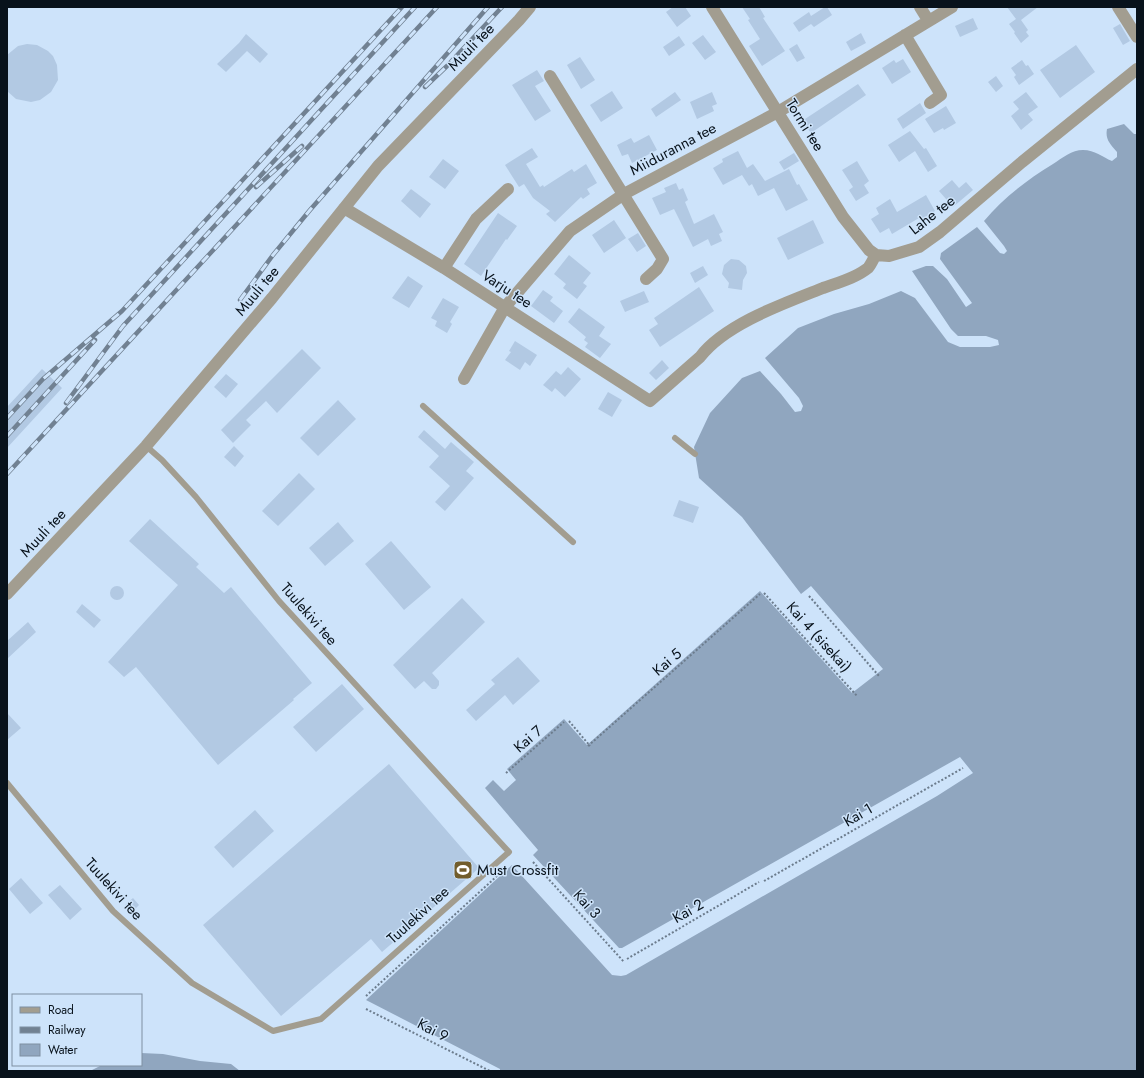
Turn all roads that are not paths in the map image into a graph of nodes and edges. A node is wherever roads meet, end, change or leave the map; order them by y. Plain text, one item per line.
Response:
1 (530, 7) edge
2 (712, 7) edge
3 (920, 7) edge
4 (952, 7) edge
5 (1118, 7) edge
6 (928, 20) junction
7 (905, 35) junction
8 (1137, 37) edge
9 (1137, 69) edge
10 (550, 76) dead end
11 (930, 103) dead end
12 (778, 112) junction
13 (508, 189) dead end
14 (624, 194) junction
15 (344, 208) junction
16 (876, 256) junction
17 (444, 268) junction
18 (646, 279) dead end
19 (505, 307) junction
20 (464, 379) dead end
21 (423, 406) dead end
22 (674, 438) dead end
23 (146, 446) junction
24 (695, 454) dead end
25 (573, 542) dead end
26 (7, 594) edge
27 (7, 783) edge

1 - 15 street, Muuli tee
2 - 12 street, Tormi tee
3 - 6 street
4 - 6 street, Miiduranna tee
5 - 8 street
6 - 7 street, Miiduranna tee
7 - 11 street
7 - 12 street, Miiduranna tee
9 - 16 street, Lahe tee
10 - 14 street
12 - 14 street, Miiduranna tee
12 - 16 street, Tormi tee
13 - 17 street
14 - 18 street
14 - 19 street, Miiduranna tee
15 - 17 street, Varju tee
15 - 23 street, Muuli tee
16 - 19 street, Varju tee
17 - 19 street, Varju tee
19 - 20 street, Miiduranna tee
21 - 25 lane
22 - 24 lane
23 - 26 street, Muuli tee
23 - 27 lane, Tuulekivi tee

